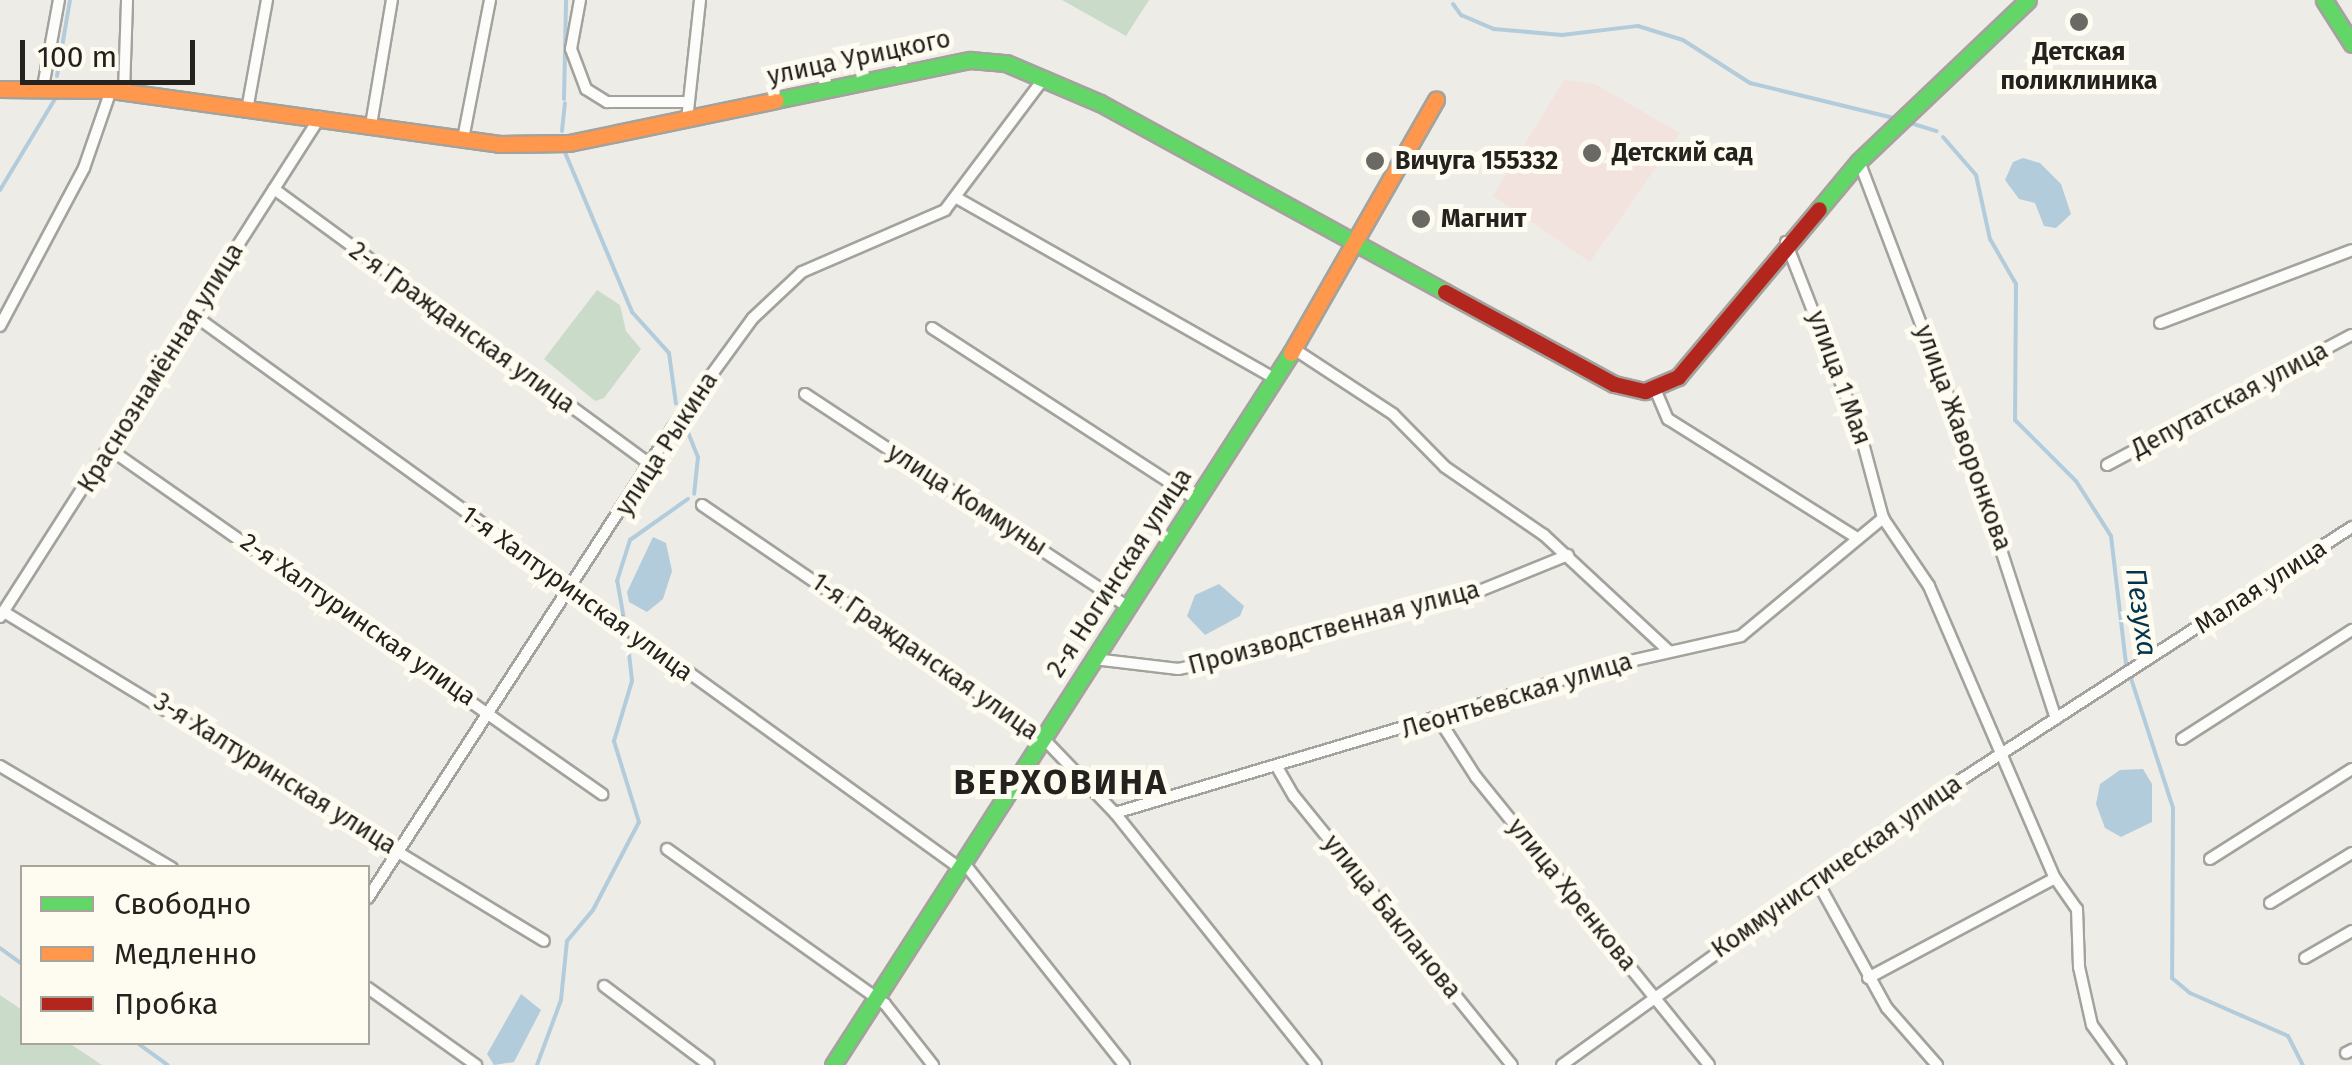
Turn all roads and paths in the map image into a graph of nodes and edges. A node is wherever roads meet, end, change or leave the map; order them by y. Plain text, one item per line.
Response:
1 (59, 0) edge
2 (127, 0) edge
3 (266, 0) edge
4 (392, 0) edge
5 (490, 0) edge
6 (580, 0) edge
7 (700, 0) edge
8 (2028, 0) edge
9 (2324, 0) edge
10 (2352, 44) edge
11 (1046, 76) junction
12 (43, 87) junction
13 (0, 89) edge
14 (117, 91) junction
15 (1436, 100) dead end
16 (687, 102) junction
17 (247, 110) junction
18 (320, 116) junction
19 (687, 120) junction
20 (371, 124) junction
21 (463, 139) junction
22 (1858, 161) junction
23 (274, 189) junction
24 (957, 198) junction
25 (1361, 241) junction
26 (1786, 242) junction
27 (2352, 250) edge
28 (195, 316) junction
29 (2160, 323) dead end
30 (0, 326) edge
31 (932, 328) dead end
32 (2352, 335) edge
33 (1294, 349) junction
34 (1275, 379) junction
35 (1655, 390) junction
36 (805, 394) dead end
37 (111, 450) junction
38 (651, 465) junction
39 (2107, 466) dead end
40 (1197, 500) junction
41 (702, 505) dead end
42 (1883, 518) junction
43 (2352, 527) edge
44 (1856, 538) junction
45 (1568, 556) junction
46 (572, 590) junction
47 (1128, 607) junction
48 (2, 615) edge
49 (2352, 630) edge
50 (1669, 651) junction
51 (1094, 659) junction
52 (2119, 680) joint
53 (492, 713) junction
54 (2056, 719) junction
55 (1440, 721) junction
56 (1042, 738) junction
57 (2182, 740) dead end
58 (2003, 753) junction
59 (0, 766) edge
60 (1277, 767) junction
61 (2352, 769) edge
62 (602, 794) dead end
63 (1116, 813) junction
64 (398, 849) junction
65 (667, 850) dead end
66 (2352, 853) edge
67 (2210, 859) dead end
68 (167, 865) edge
69 (962, 866) junction
70 (2055, 878) junction
71 (1816, 879) junction
72 (370, 895) edge
73 (2270, 903) dead end
74 (2352, 932) edge
75 (544, 942) dead end
76 (2305, 958) dead end
77 (1868, 978) junction
78 (604, 986) dead end
79 (370, 989) edge
80 (876, 996) junction
81 (1654, 996) junction
82 (476, 1065) edge
83 (709, 1065) edge
84 (834, 1065) edge
85 (933, 1065) edge
86 (1124, 1065) edge
87 (1316, 1065) edge
88 (1512, 1065) edge
89 (1562, 1065) edge
90 (1708, 1065) edge
91 (1937, 1065) edge
92 (2120, 1065) edge

1 - 12 street
2 - 14 street
3 - 17 street
4 - 20 street
5 - 21 street
6 - 16 street
7 - 16 street
8 - 22 main road
9 - 10 main road
11 - 19 main road, улица Урицкого
11 - 24 street, улица Рыкина
11 - 25 main road, улица Урицкого
12 - 13 main road, улица Урицкого
12 - 14 main road, улица Урицкого
14 - 17 main road, улица Урицкого
14 - 30 street
15 - 25 main road, 2-я Ногинская улица
16 - 19 street
17 - 18 main road, улица Урицкого
18 - 20 main road, улица Урицкого
18 - 23 street, Краснознамённая улица
19 - 21 main road, улица Урицкого
20 - 21 main road, улица Урицкого
22 - 26 main road
22 - 54 street, улица Жаворонкова
23 - 28 street, Краснознамённая улица
23 - 38 street, 2-я Гражданская улица
24 - 34 street
24 - 38 street, улица Рыкина
25 - 33 main road, 2-я Ногинская улица
25 - 35 main road, улица Урицкого
26 - 35 main road
26 - 42 street, улица 1 Мая
27 - 29 street
28 - 37 street, Краснознамённая улица
28 - 46 street, 1-я Халтуринская улица
31 - 40 street
32 - 39 street, Депутатская улица
33 - 34 main road, 2-я Ногинская улица
33 - 45 street
34 - 40 main road, 2-я Ногинская улица
35 - 44 street
36 - 47 street, улица Коммуны
37 - 48 street, Краснознамённая улица
37 - 53 street, 2-я Халтуринская улица
38 - 46 street, улица Рыкина
40 - 47 main road, 2-я Ногинская улица
41 - 56 street, 1-я Гражданская улица
42 - 44 street, Леонтьевская улица
42 - 58 street, улица 1 Мая
43 - 52 street, Малая улица
44 - 50 street, Леонтьевская улица
45 - 50 street
45 - 51 street, Производственная улица
46 - 53 street, улица Рыкина
46 - 69 street, 1-я Халтуринская улица
47 - 51 main road, 2-я Ногинская улица
48 - 64 street, 3-я Халтуринская улица
49 - 57 street
50 - 55 street, Леонтьевская улица
51 - 56 main road, 2-я Ногинская улица
52 - 54 street, Коммунистическая улица
53 - 62 street, 2-я Халтуринская улица
53 - 64 street, улица Рыкина
54 - 58 street, Коммунистическая улица
55 - 60 street, Леонтьевская улица
55 - 81 street, улица Хренкова
56 - 63 street, 1-я Гражданская улица
56 - 69 main road, 2-я Ногинская улица
58 - 70 street, улица 1 Мая
58 - 71 street, Коммунистическая улица
59 - 68 street
60 - 63 street, Леонтьевская улица
60 - 88 street, улица Бакланова
61 - 67 street
63 - 87 street, 1-я Гражданская улица
64 - 72 street, улица Рыкина
64 - 75 street, 3-я Халтуринская улица
65 - 80 street
66 - 73 street
69 - 80 main road, 2-я Ногинская улица
69 - 86 street, 1-я Халтуринская улица
70 - 77 street
70 - 92 street, улица 1 Мая
71 - 77 street
71 - 81 street, Коммунистическая улица
74 - 76 street
77 - 91 street
78 - 83 street
79 - 82 street
80 - 84 main road, 2-я Ногинская улица
80 - 85 street
81 - 89 street, Коммунистическая улица
81 - 90 street, улица Хренкова

